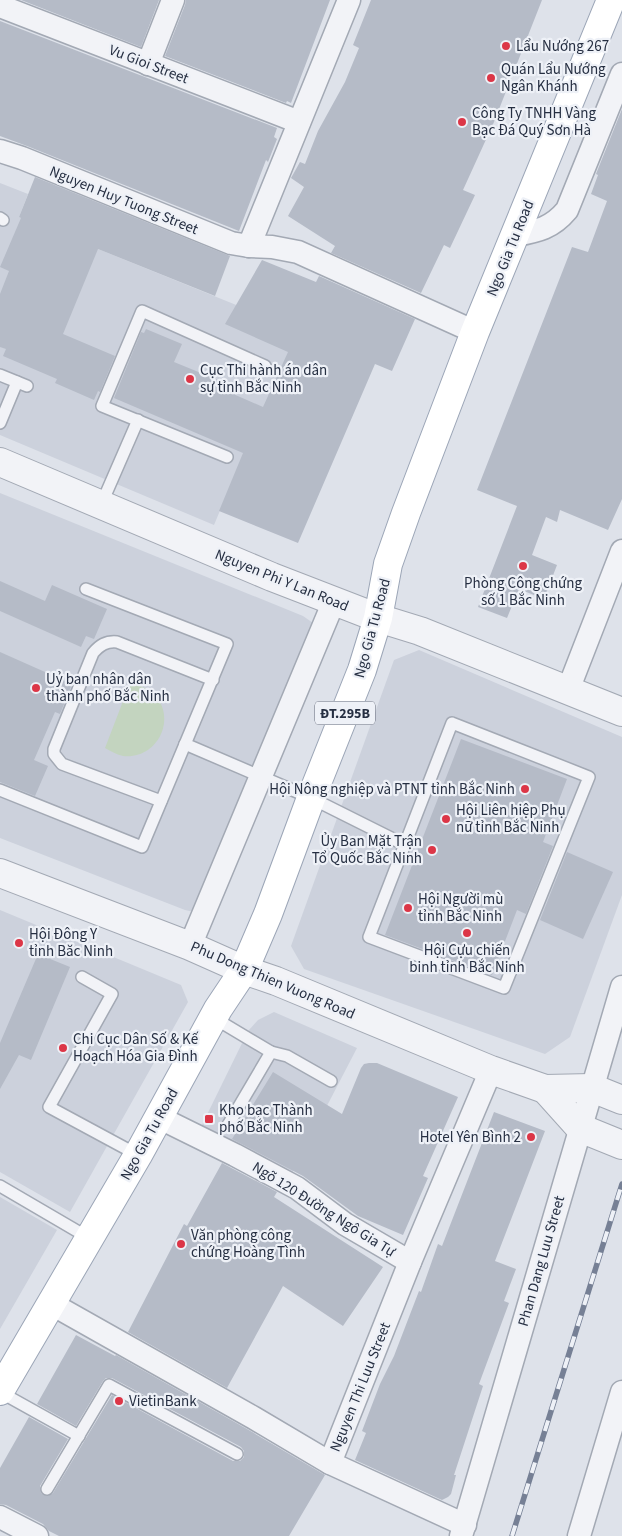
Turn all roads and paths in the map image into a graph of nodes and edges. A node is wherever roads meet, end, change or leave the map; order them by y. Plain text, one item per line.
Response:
1 (173, 0) edge
2 (349, 0) edge
3 (611, 0) edge
4 (0, 6) edge
5 (148, 64) junction
6 (622, 74) edge
7 (299, 122) junction
8 (0, 151) edge
9 (516, 235) junction
10 (249, 246) junction
11 (475, 332) junction
12 (265, 366) dead end
13 (0, 375) edge
14 (138, 420) junction
15 (0, 423) edge
16 (227, 457) dead end
17 (0, 462) edge
18 (101, 505) junction
19 (622, 551) edge
20 (86, 589) dead end
21 (334, 601) junction
22 (378, 618) junction
23 (212, 680) junction
24 (568, 690) junction
25 (622, 712) edge
26 (185, 744) junction
27 (261, 776) junction
28 (0, 790) edge
29 (311, 798) junction
30 (161, 801) junction
31 (405, 845) junction
32 (0, 873) edge
33 (190, 946) junction
34 (244, 970) junction
35 (82, 976) dead end
36 (622, 987) edge
37 (214, 1018) junction
38 (271, 1052) junction
39 (491, 1070) junction
40 (331, 1081) dead end
41 (592, 1088) junction
42 (546, 1089) junction
43 (622, 1100) edge
44 (158, 1117) junction
45 (228, 1125) dead end
46 (580, 1128) junction
47 (622, 1145) edge
48 (138, 1155) junction
49 (0, 1186) edge
50 (89, 1238) junction
51 (410, 1262) junction
52 (50, 1304) junction
53 (0, 1391) edge
54 (622, 1392) edge
55 (79, 1436) junction
56 (237, 1454) dead end
57 (330, 1463) junction
58 (47, 1489) dead end
59 (0, 1517) edge
60 (463, 1530) edge
61 (37, 1536) edge
62 (579, 1536) edge

1 - 5 street
2 - 7 street
3 - 9 main road, Ngo Gia Tu Road / ĐT.295B
4 - 5 street, Vu Gioi Street
5 - 7 street, Vu Gioi Street
6 - 9 street
7 - 10 street
8 - 10 street, Nguyen Huy Tuong Street
9 - 11 main road, Ngo Gia Tu Road / ĐT.295B
10 - 11 street, Nguyen Huy Tuong Street
11 - 22 main road, Ngo Gia Tu Road / ĐT.295B
12 - 14 lane
13 - 15 lane
14 - 16 lane
14 - 18 lane
17 - 18 street, Nguyen Phi Y Lan Road
18 - 21 street, Nguyen Phi Y Lan Road
19 - 24 street
20 - 23 lane
21 - 22 street, Nguyen Phi Y Lan Road
21 - 27 street
22 - 24 street, Nguyen Phi Y Lan Road
22 - 29 main road, Ngo Gia Tu Road / ĐT.295B
23 - 26 lane
23 - 30 lane
24 - 25 street, Nguyen Phi Y Lan Road
26 - 27 lane
26 - 30 lane
27 - 29 lane
27 - 33 street
28 - 30 lane
29 - 31 lane
29 - 34 main road, Ngo Gia Tu Road / ĐT.295B
31 - 31 lane
32 - 33 street, Phu Dong Thien Vuong Road
33 - 34 street, Phu Dong Thien Vuong Road
34 - 37 main road, Ngo Gia Tu Road / ĐT.295B
34 - 39 street, Phu Dong Thien Vuong Road
35 - 48 lane
36 - 41 street, Phan Dang Luu Street
37 - 38 lane
37 - 44 main road, Ngo Gia Tu Road / ĐT.295B
38 - 40 lane
38 - 45 lane
39 - 42 street, Phu Dong Thien Vuong Road
39 - 51 street, Nguyen Thi Luu Street
41 - 42 street, Phu Dong Thien Vuong Road
41 - 43 street, Phu Dong Thien Vuong Road
41 - 46 street, Phan Dang Luu Street
42 - 46 street, Phu Dong Thien Vuong Road
44 - 48 main road, Ngo Gia Tu Road / ĐT.295B
44 - 51 street, Ngõ 120 Đường Ngô Gia Tự
46 - 47 street, Phu Dong Thien Vuong Road
46 - 60 street, Phan Dang Luu Street
48 - 50 main road, Ngo Gia Tu Road / ĐT.295B
49 - 50 lane
50 - 52 main road, Ngo Gia Tu Road / ĐT.295B
51 - 57 street, Nguyen Thi Luu Street
52 - 53 main road, Ngo Gia Tu Road / ĐT.295B
52 - 57 street, Nguyen Thi Luu Street
53 - 55 lane
54 - 62 street
55 - 56 lane
55 - 58 lane
57 - 60 street
59 - 61 street

